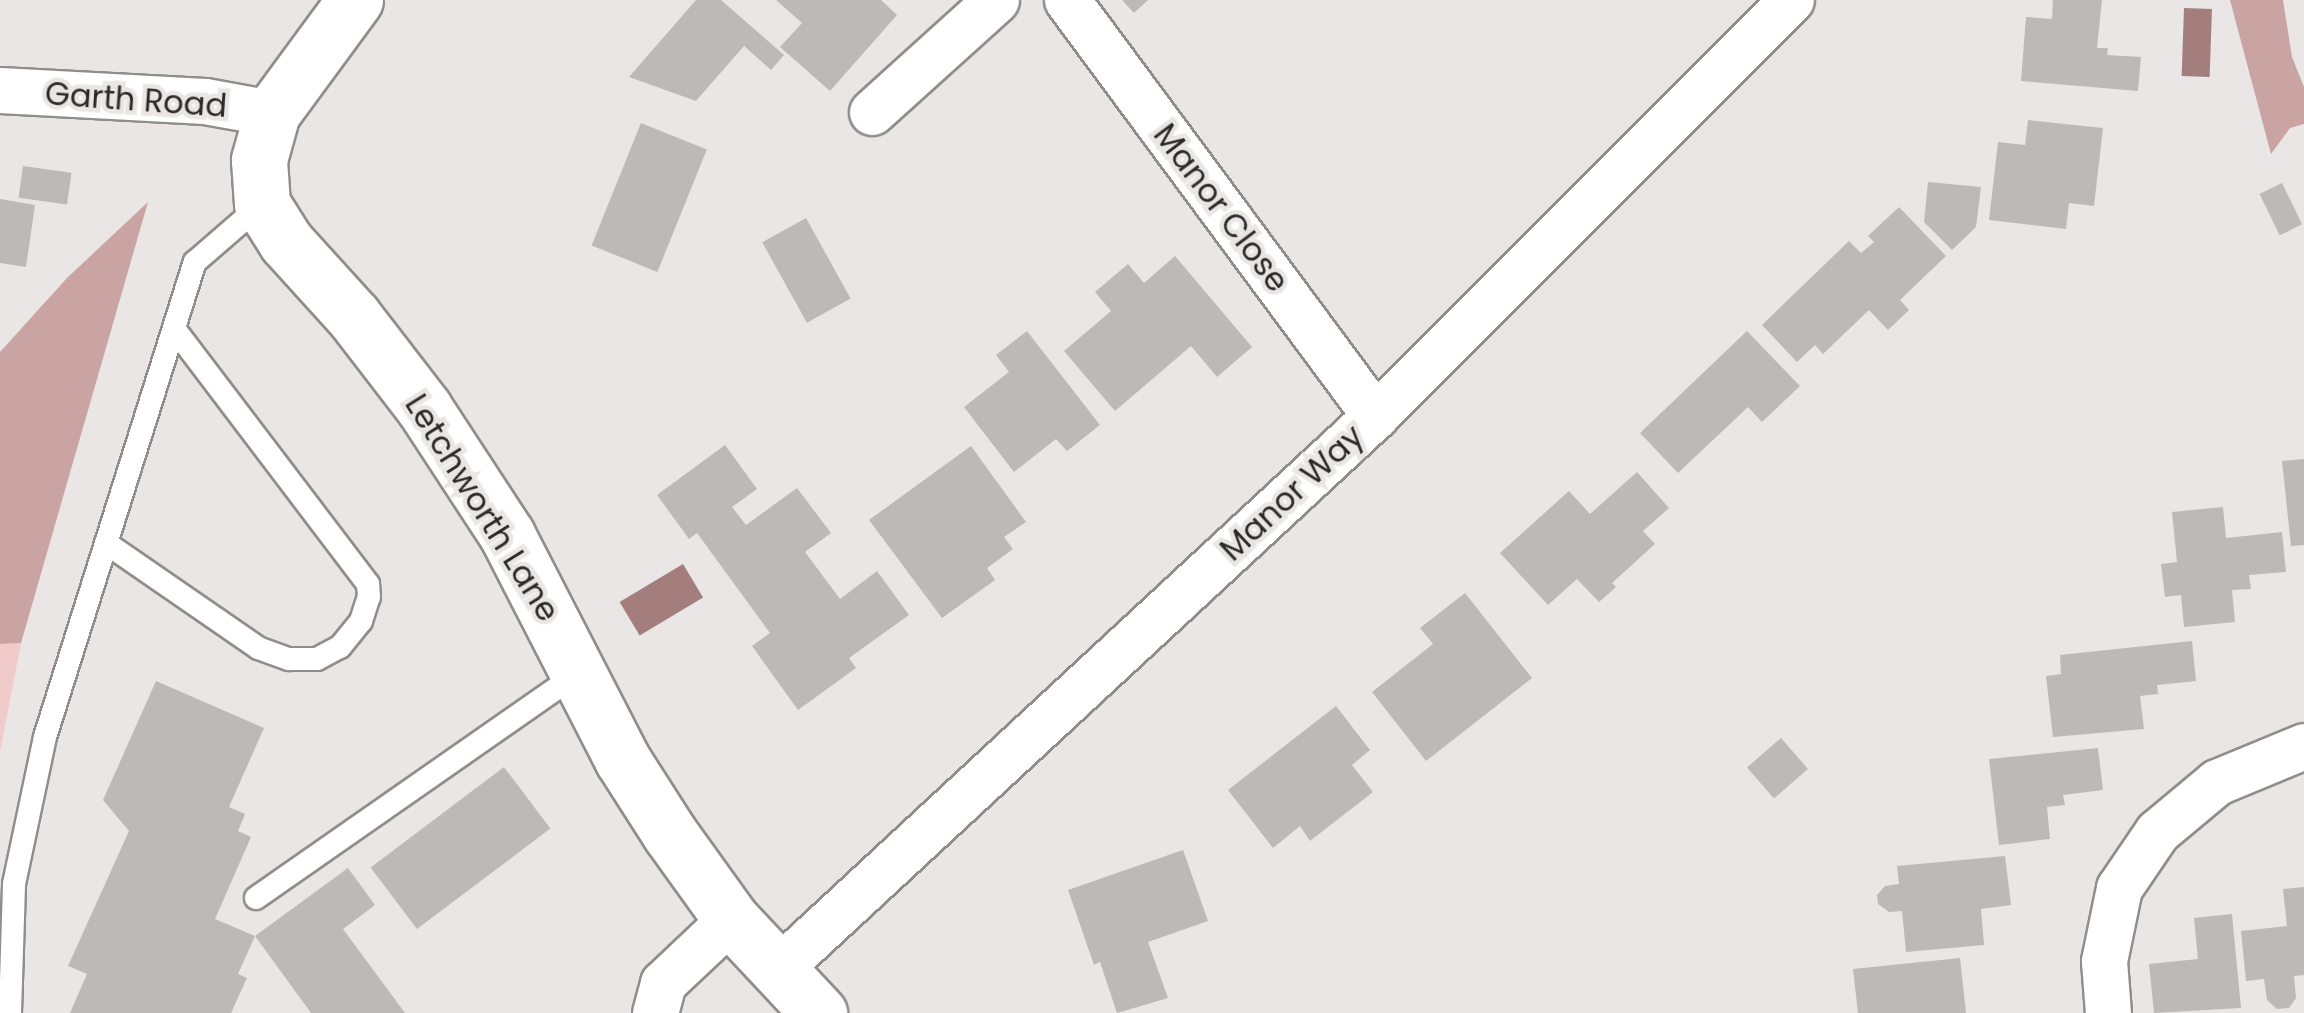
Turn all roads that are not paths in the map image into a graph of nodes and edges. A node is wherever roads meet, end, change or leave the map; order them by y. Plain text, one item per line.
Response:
1 (355, 0) edge
2 (996, 0) edge
3 (1067, 0) edge
4 (1791, 0) edge
5 (0, 90) edge
6 (272, 112) junction
7 (872, 112) dead end
8 (262, 204) junction
9 (174, 328) junction
10 (1375, 416) junction
11 (106, 543) junction
12 (580, 672) junction
13 (2304, 746) edge
14 (256, 898) dead end
15 (731, 919) junction
16 (777, 970) junction
17 (10, 1013) edge
18 (656, 1013) edge
19 (819, 1013) edge
20 (2108, 1013) edge

1 - 6 street
2 - 7 street
3 - 10 street, Manor Close
4 - 10 street, Manor Way
5 - 6 street, Garth Road
6 - 8 street
8 - 9 lane
8 - 12 street, Letchworth Lane
9 - 11 lane
9 - 11 lane
10 - 16 street, Manor Way
11 - 17 lane
12 - 14 lane
12 - 15 street, Letchworth Lane
13 - 20 street
15 - 16 street, Letchworth Lane
15 - 18 street
16 - 19 street, Letchworth Lane

